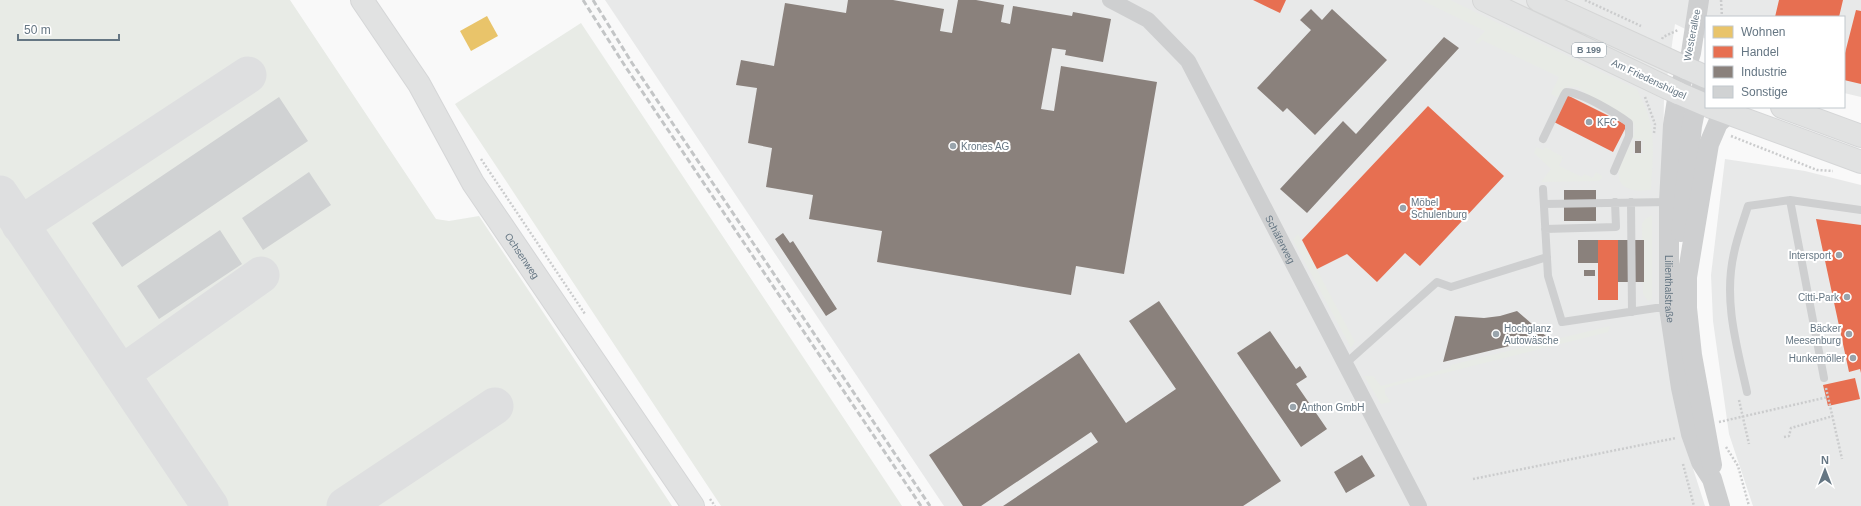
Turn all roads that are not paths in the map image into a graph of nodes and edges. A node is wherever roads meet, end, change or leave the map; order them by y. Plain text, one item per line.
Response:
1 (362, 0) edge
2 (1110, 0) edge
3 (1484, 0) edge
4 (1538, 0) edge
5 (1699, 0) edge
6 (1708, 0) edge
7 (1711, 16) edge
8 (1686, 68) junction
9 (1705, 76) edge
10 (1705, 90) edge
11 (1704, 104) edge
12 (1707, 108) edge
13 (1715, 108) edge
14 (1785, 108) edge
15 (1861, 136) edge
16 (1543, 139) dead end
17 (1861, 162) edge
18 (1614, 171) dead end
19 (1543, 189) dead end
20 (1790, 200) junction
21 (1615, 202) junction
22 (1631, 202) junction
23 (1669, 202) junction
24 (1544, 204) junction
25 (1861, 210) edge
26 (1545, 229) junction
27 (1547, 258) junction
28 (1687, 277) junction
29 (1678, 308) junction
30 (1632, 312) junction
31 (1345, 364) junction
32 (1824, 378) road end
33 (1747, 392) road end
34 (699, 499) edge
35 (1419, 506) edge
36 (1720, 506) edge

1 - 34 main road, Ochsenweg
2 - 31 street, Schäferweg
3 - 11 main road, Am Friedenshügel / B 199
4 - 8 main road, B 199
5 - 8 street, Westerallee
6 - 7 street, Westerallee
8 - 9 main road, B 199
8 - 11 street, Westerallee
10 - 11 street
11 - 23 street, Lilienthalstraße
11 - 28 street, Lilienthalstraße
12 - 28 street, Lilienthalstraße
13 - 17 main road, Am Friedenshügel / B 199
14 - 15 main road
16 - 18 lane
19 - 24 lane
20 - 25 lane
20 - 32 lane
20 - 33 lane
21 - 22 lane
21 - 24 lane
21 - 26 lane
22 - 23 lane
22 - 30 lane
23 - 29 street, Lilienthalstraße
24 - 26 lane
26 - 27 lane
27 - 30 lane
27 - 31 lane
28 - 29 street, Lilienthalstraße
29 - 30 lane
29 - 36 street, Lilienthalstraße
31 - 35 street, Schäferweg

